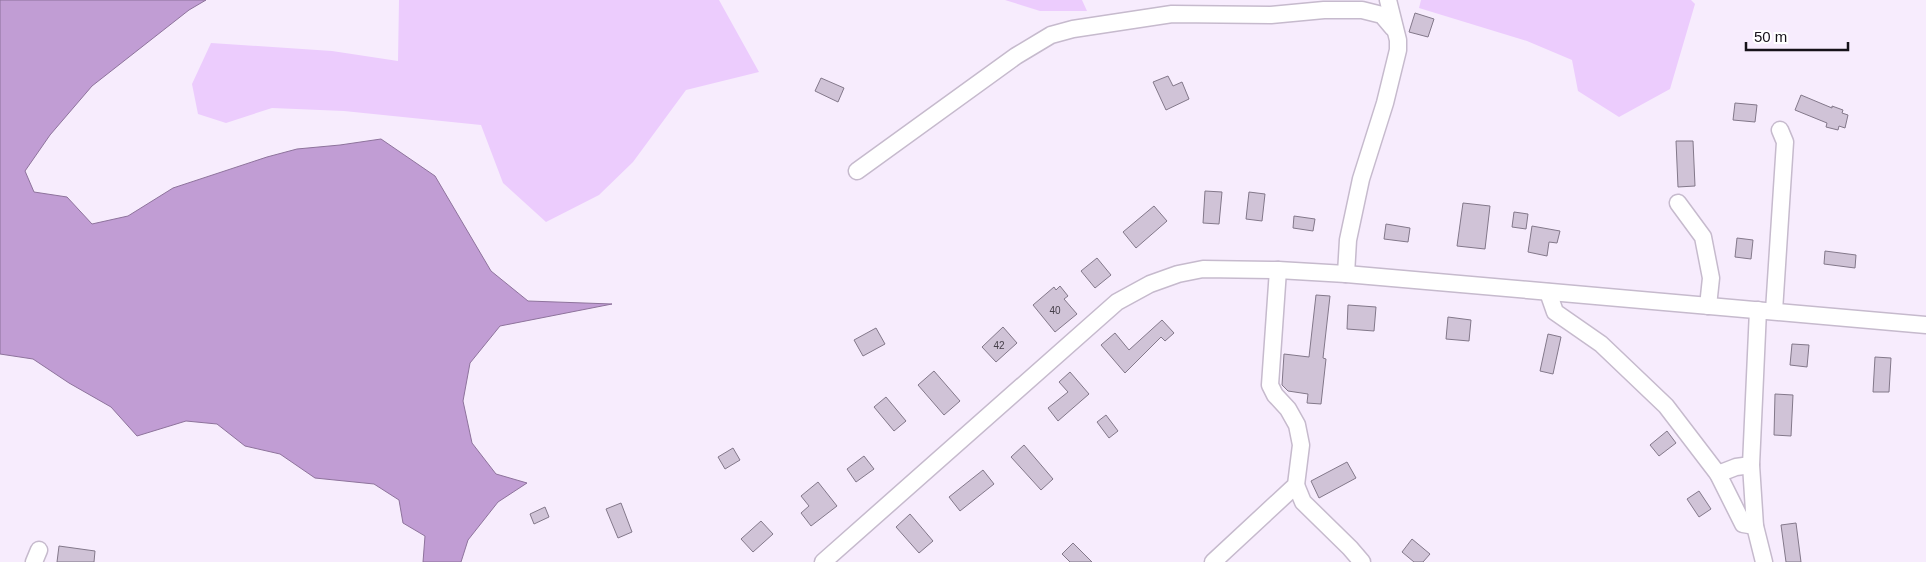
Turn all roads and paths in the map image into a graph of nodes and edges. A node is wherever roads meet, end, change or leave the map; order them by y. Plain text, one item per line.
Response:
1 (1388, 0) edge
2 (1393, 28) junction
3 (1780, 130) dead end
4 (857, 170) dead end
5 (1678, 203) dead end
6 (1278, 270) junction
7 (1346, 274) junction
8 (1548, 292) junction
9 (1708, 306) junction
10 (1766, 310) junction
11 (1926, 325) edge
12 (1751, 465) junction
13 (1718, 474) junction
14 (1296, 485) junction
15 (1755, 526) junction
16 (823, 562) edge
17 (1213, 562) edge
18 (1362, 562) edge
19 (1764, 562) edge

1 - 2 street
2 - 4 street
2 - 7 street
3 - 10 street
5 - 9 street
6 - 7 street
6 - 14 street
6 - 16 street
7 - 8 street
8 - 9 street
8 - 13 street
9 - 10 street
10 - 11 street
10 - 12 street
12 - 13 street
12 - 15 street
13 - 15 street
14 - 17 street
14 - 18 street
15 - 19 street

